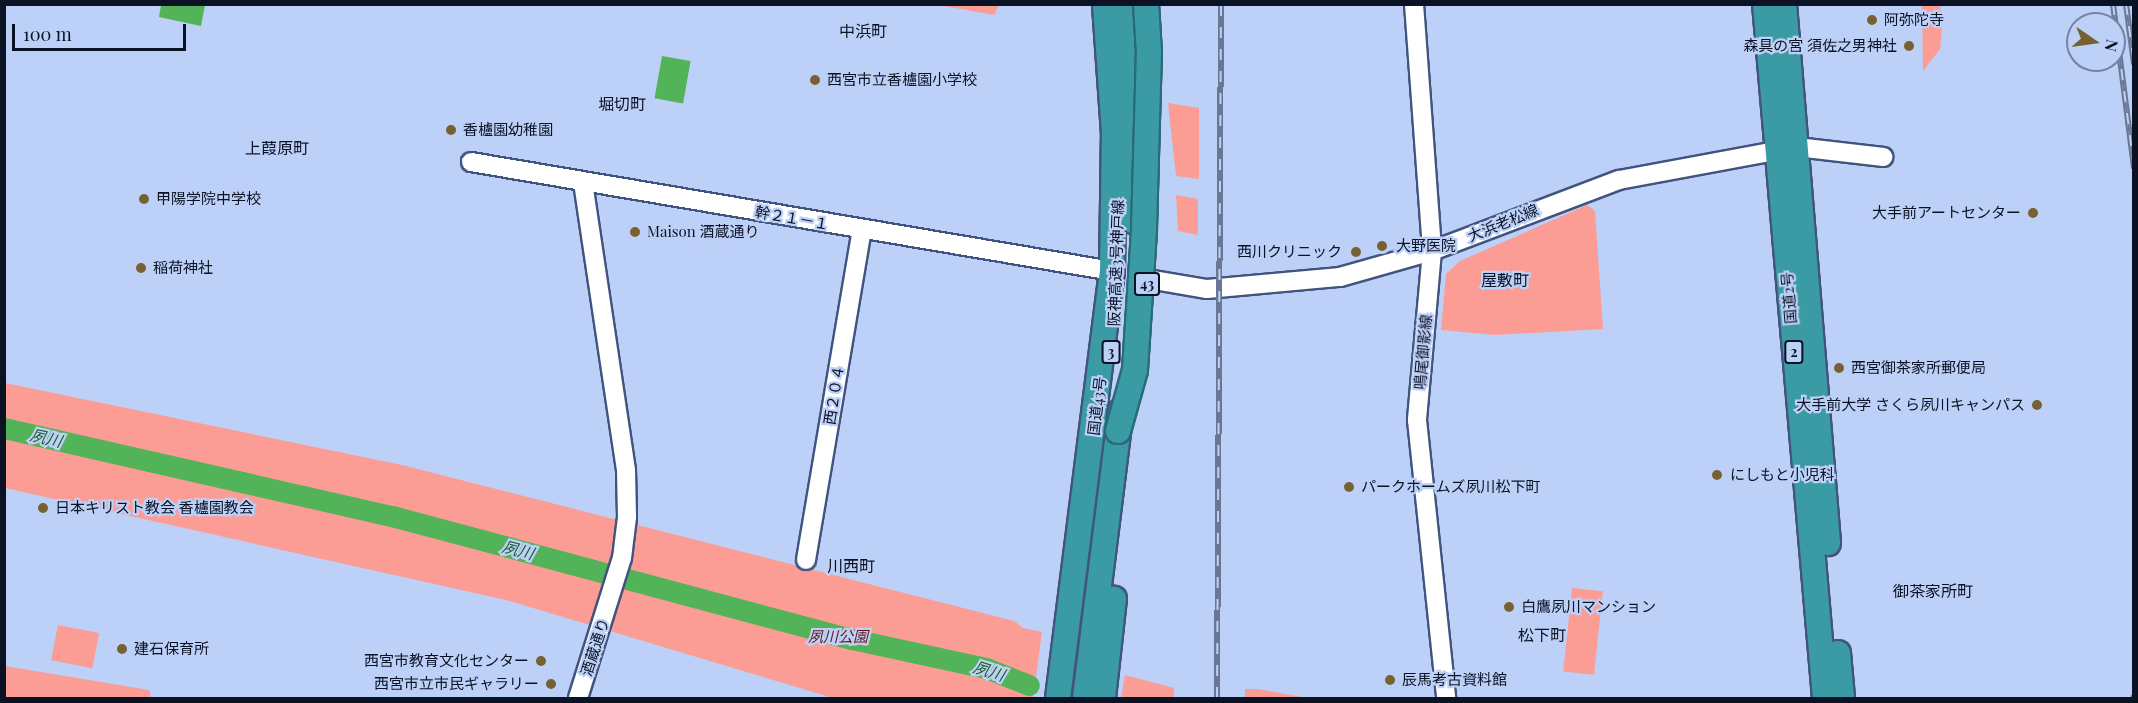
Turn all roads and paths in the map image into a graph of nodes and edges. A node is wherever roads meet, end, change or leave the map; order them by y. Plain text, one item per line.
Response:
1 (1106, 4) edge
2 (1125, 4) edge
3 (1138, 4) edge
4 (1147, 4) edge
5 (1414, 4) edge
6 (1765, 4) edge
7 (1784, 4) edge
8 (1142, 101) junction
9 (1787, 148) junction
10 (1883, 157) dead end
11 (471, 162) dead end
12 (583, 181) junction
13 (862, 230) junction
14 (1432, 251) junction
15 (1112, 271) junction
16 (1148, 279) junction
17 (1118, 431) junction
18 (806, 560) dead end
19 (578, 699) edge
20 (1058, 699) edge
21 (1070, 699) edge
22 (1085, 699) edge
23 (1103, 699) edge
24 (1446, 699) edge
25 (1825, 699) edge
26 (1842, 699) edge

1 - 15 highway, 国道43号 / 43
1 - 21 highway, 阪神高速3号神戸線 / 3
2 - 17 highway, 阪神高速3号神戸線 / 3, bridge
3 - 8 highway, 43
4 - 8 highway
4 - 17 highway, bridge
5 - 14 street, 鳴尾御影線
6 - 9 highway, 国道2号 / 2
7 - 9 highway, 国道2号 / 2
8 - 16 highway, 43
9 - 10 street, 大浜老松線
9 - 14 street, 大浜老松線
9 - 25 highway, 国道2号 / 2
9 - 26 highway, 国道2号 / 2
11 - 12 street, 幹２１－１
12 - 13 street, 幹２１－１
12 - 19 street, 酒蔵通り
13 - 15 street, 幹２１－１
13 - 18 street, 西２０４
14 - 16 street, 大浜老松線
14 - 24 street, 鳴尾御影線
15 - 20 highway, 国道43号 / 43
16 - 23 highway, 43
17 - 22 highway, 阪神高速3号神戸線 / 3

